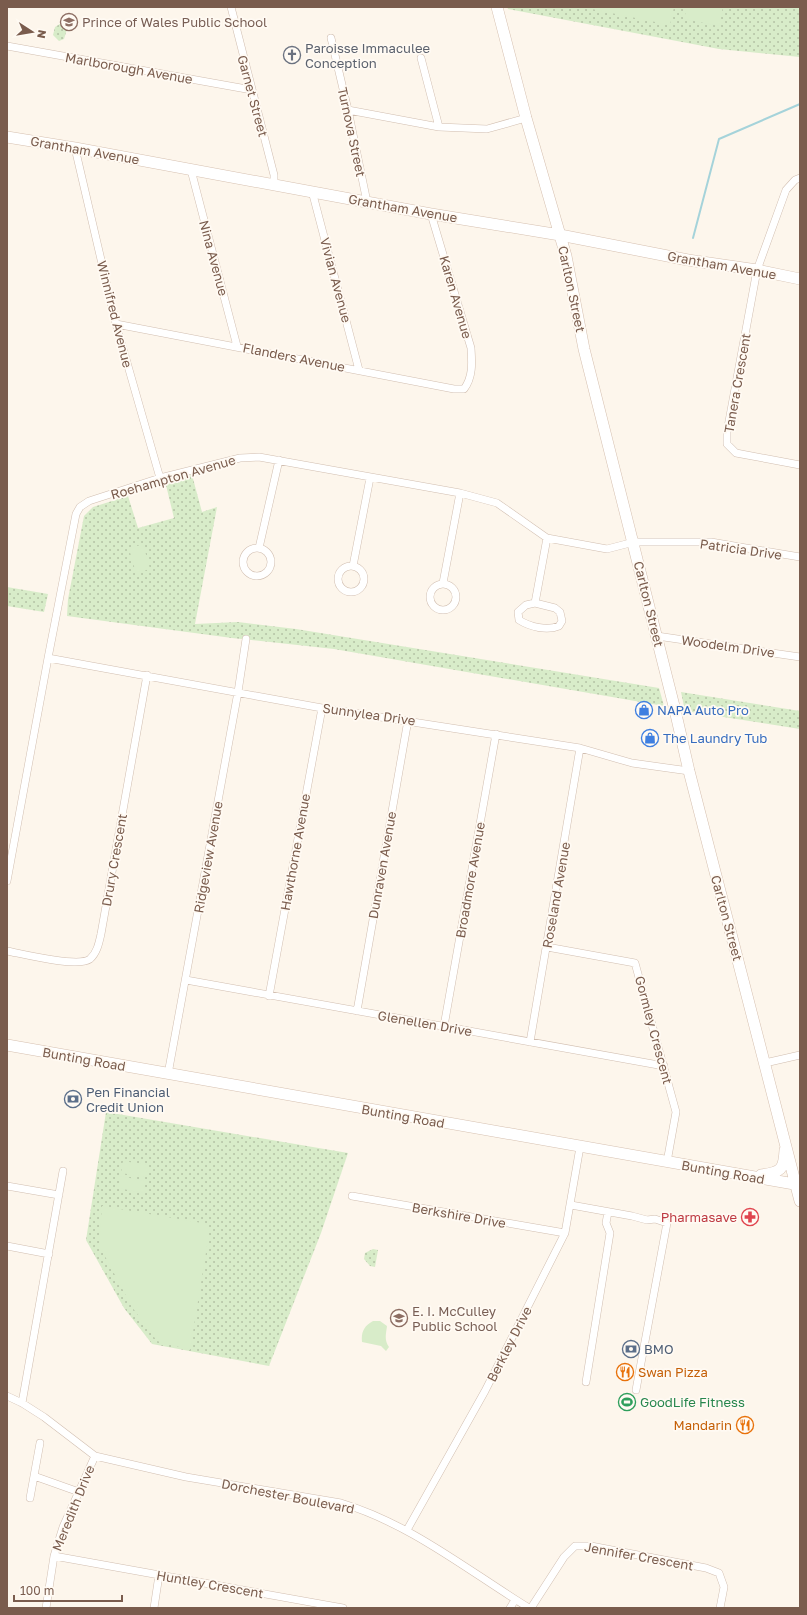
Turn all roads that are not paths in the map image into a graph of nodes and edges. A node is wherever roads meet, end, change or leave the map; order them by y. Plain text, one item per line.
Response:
1 (231, 7) edge
2 (497, 7) edge
3 (330, 38) dead end
4 (7, 46) edge
5 (421, 58) dead end
6 (252, 90) junction
7 (348, 110) junction
8 (526, 118) junction
9 (439, 127) junction
10 (7, 137) edge
11 (75, 148) junction
12 (191, 170) junction
13 (800, 178) edge
14 (274, 185) junction
15 (312, 191) junction
16 (367, 202) junction
17 (431, 214) junction
18 (560, 234) junction
19 (757, 270) junction
20 (800, 279) edge
21 (116, 324) junction
22 (237, 346) junction
23 (359, 370) junction
24 (469, 382) joint
25 (279, 460) junction
26 (800, 465) edge
27 (160, 478) junction
28 (370, 478) junction
29 (460, 493) junction
30 (547, 538) junction
31 (634, 542) junction
32 (259, 548) dead end
33 (800, 557) edge
34 (353, 566) dead end
35 (443, 583) dead end
36 (535, 603) junction
37 (657, 636) junction
38 (246, 639) dead end
39 (800, 657) edge
40 (48, 658) junction
41 (147, 675) junction
42 (238, 692) junction
43 (322, 708) junction
44 (408, 720) junction
45 (496, 734) junction
46 (580, 748) junction
47 (689, 771) junction
48 (7, 881) edge
49 (547, 947) junction
50 (7, 951) edge
51 (186, 980) junction
52 (268, 996) junction
53 (357, 1011) junction
54 (444, 1026) junction
55 (530, 1042) junction
56 (7, 1045) edge
57 (800, 1055) edge
58 (765, 1063) junction
59 (664, 1066) junction
60 (168, 1074) junction
61 (785, 1141) junction
62 (580, 1147) junction
63 (667, 1162) junction
64 (63, 1171) dead end
65 (752, 1176) junction
66 (798, 1185) edge
67 (7, 1186) edge
68 (59, 1195) junction
69 (352, 1196) dead end
70 (800, 1201) edge
71 (571, 1205) junction
72 (608, 1212) junction
73 (565, 1233) junction
74 (7, 1246) edge
75 (48, 1254) junction
76 (586, 1382) dead end
77 (636, 1390) dead end
78 (7, 1396) edge
79 (22, 1403) junction
80 (40, 1443) dead end
81 (95, 1456) junction
82 (34, 1476) junction
83 (79, 1492) junction
84 (30, 1498) dead end
85 (407, 1530) junction
86 (54, 1556) junction
87 (159, 1575) junction
88 (516, 1600) junction
89 (46, 1608) edge
90 (154, 1608) edge
91 (343, 1608) edge
92 (510, 1608) edge
93 (530, 1608) edge
94 (720, 1608) edge

1 - 6 street, Garnet Street
2 - 8 main road, Carlton Street
3 - 7 street, Turnova Street
4 - 6 street, Marlborough Avenue
5 - 9 street
6 - 14 street, Garnet Street
7 - 9 street
7 - 16 street, Turnova Street
8 - 9 street
8 - 18 main road, Carlton Street
10 - 11 main road, Grantham Avenue
11 - 12 main road, Grantham Avenue
11 - 21 street, Winnifred Avenue
12 - 14 main road, Grantham Avenue
12 - 22 street, Nina Avenue
13 - 19 street
14 - 15 main road, Grantham Avenue
15 - 16 main road, Grantham Avenue
15 - 23 street, Vivian Avenue
16 - 17 main road, Grantham Avenue
17 - 18 main road, Grantham Avenue
17 - 24 street, Karen Avenue
18 - 19 main road, Grantham Avenue
18 - 31 main road, Carlton Street
19 - 20 main road, Grantham Avenue
19 - 26 street, Tanera Crescent
21 - 22 street, Flanders Avenue
21 - 27 street, Winnifred Avenue
22 - 23 street, Flanders Avenue
23 - 24 street, Flanders Avenue
25 - 27 street, Roehampton Avenue
25 - 28 street, Roehampton Avenue
25 - 32 street
27 - 40 street, Roehampton Avenue
28 - 29 street, Roehampton Avenue
28 - 34 street
29 - 30 street, Roehampton Avenue
29 - 35 street
30 - 31 street, Roehampton Avenue
30 - 36 street
31 - 33 street, Patricia Drive
31 - 37 main road, Carlton Street
36 - 36 street
37 - 39 street, Woodelm Drive
37 - 47 main road, Carlton Street
38 - 42 street, Ridgeview Avenue
40 - 41 street, Sunnylea Drive
40 - 48 street, Roehampton Avenue
41 - 42 street, Sunnylea Drive
41 - 50 street, Drury Crescent
42 - 43 street, Sunnylea Drive
42 - 51 street, Ridgeview Avenue
43 - 44 street, Sunnylea Drive
43 - 52 street, Hawthorne Avenue
44 - 45 street, Sunnylea Drive
44 - 53 street, Dunraven Avenue
45 - 46 street, Sunnylea Drive
45 - 54 street, Broadmore Avenue
46 - 47 street, Sunnylea Drive
46 - 49 street, Roseland Avenue
47 - 58 main road, Carlton Street
49 - 55 street, Roseland Avenue
49 - 59 street, Gormley Crescent
51 - 52 street, Glenellen Drive
51 - 60 street, Ridgeview Avenue
52 - 53 street, Glenellen Drive
53 - 54 street, Glenellen Drive
54 - 55 street, Glenellen Drive
55 - 59 street, Glenellen Drive
56 - 60 main road, Bunting Road
57 - 58 street
58 - 61 main road, Carlton Street
59 - 63 street, Gormley Crescent
60 - 62 main road, Bunting Road
61 - 65 main road
61 - 66 main road, Carlton Street
62 - 63 main road, Bunting Road
62 - 71 street, Berkley Drive
63 - 65 main road, Bunting Road
64 - 68 street
65 - 66 main road, Bunting Road
66 - 70 main road, Carlton Street
67 - 68 street
68 - 75 street
69 - 73 street, Berkshire Drive
71 - 72 street
71 - 73 street, Berkley Drive
72 - 76 street
72 - 77 street
73 - 85 street, Berkley Drive
74 - 75 street
75 - 79 street
78 - 79 street
79 - 81 street
80 - 82 street
81 - 83 street, Meredith Drive
81 - 85 street, Dorchester Boulevard
82 - 83 street
82 - 84 street
83 - 86 street, Meredith Drive
85 - 88 street, Dorchester Boulevard
86 - 87 street, Huntley Crescent
86 - 89 street, Meredith Drive
87 - 90 street
87 - 91 street, Huntley Crescent
88 - 92 street
88 - 93 street, Dorchester Boulevard
93 - 94 street, Jennifer Crescent

